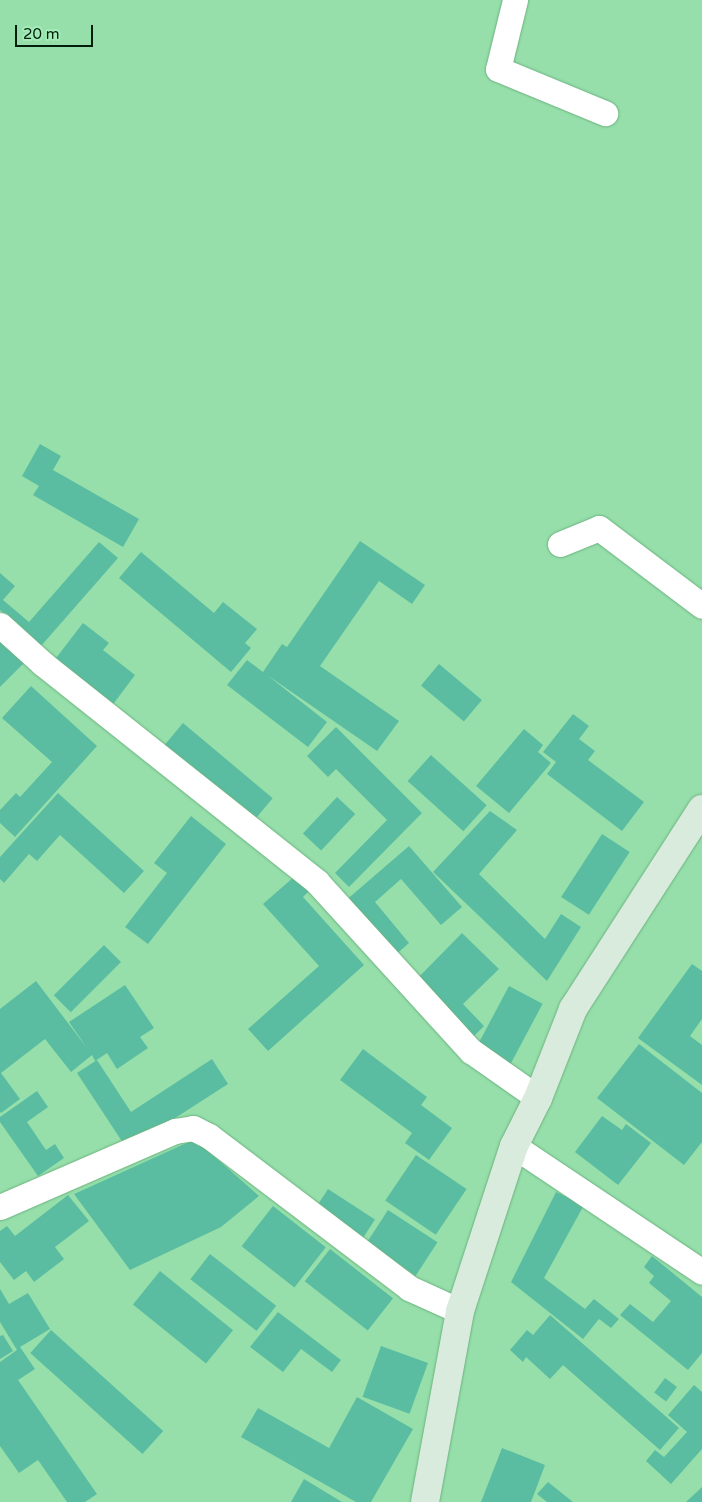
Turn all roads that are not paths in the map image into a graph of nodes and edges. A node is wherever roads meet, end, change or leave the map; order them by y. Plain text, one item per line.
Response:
1 (515, 0) edge
2 (605, 113) dead end
3 (560, 544) dead end
4 (702, 606) edge
5 (0, 625) edge
6 (702, 809) edge
7 (538, 1098) junction
8 (514, 1146) junction
9 (0, 1207) edge
10 (702, 1272) edge
11 (460, 1312) junction
12 (425, 1502) edge

1 - 2 street
3 - 4 street
5 - 7 street
6 - 7 main road
7 - 8 main road
8 - 10 street
8 - 11 main road
9 - 11 street
11 - 12 main road

